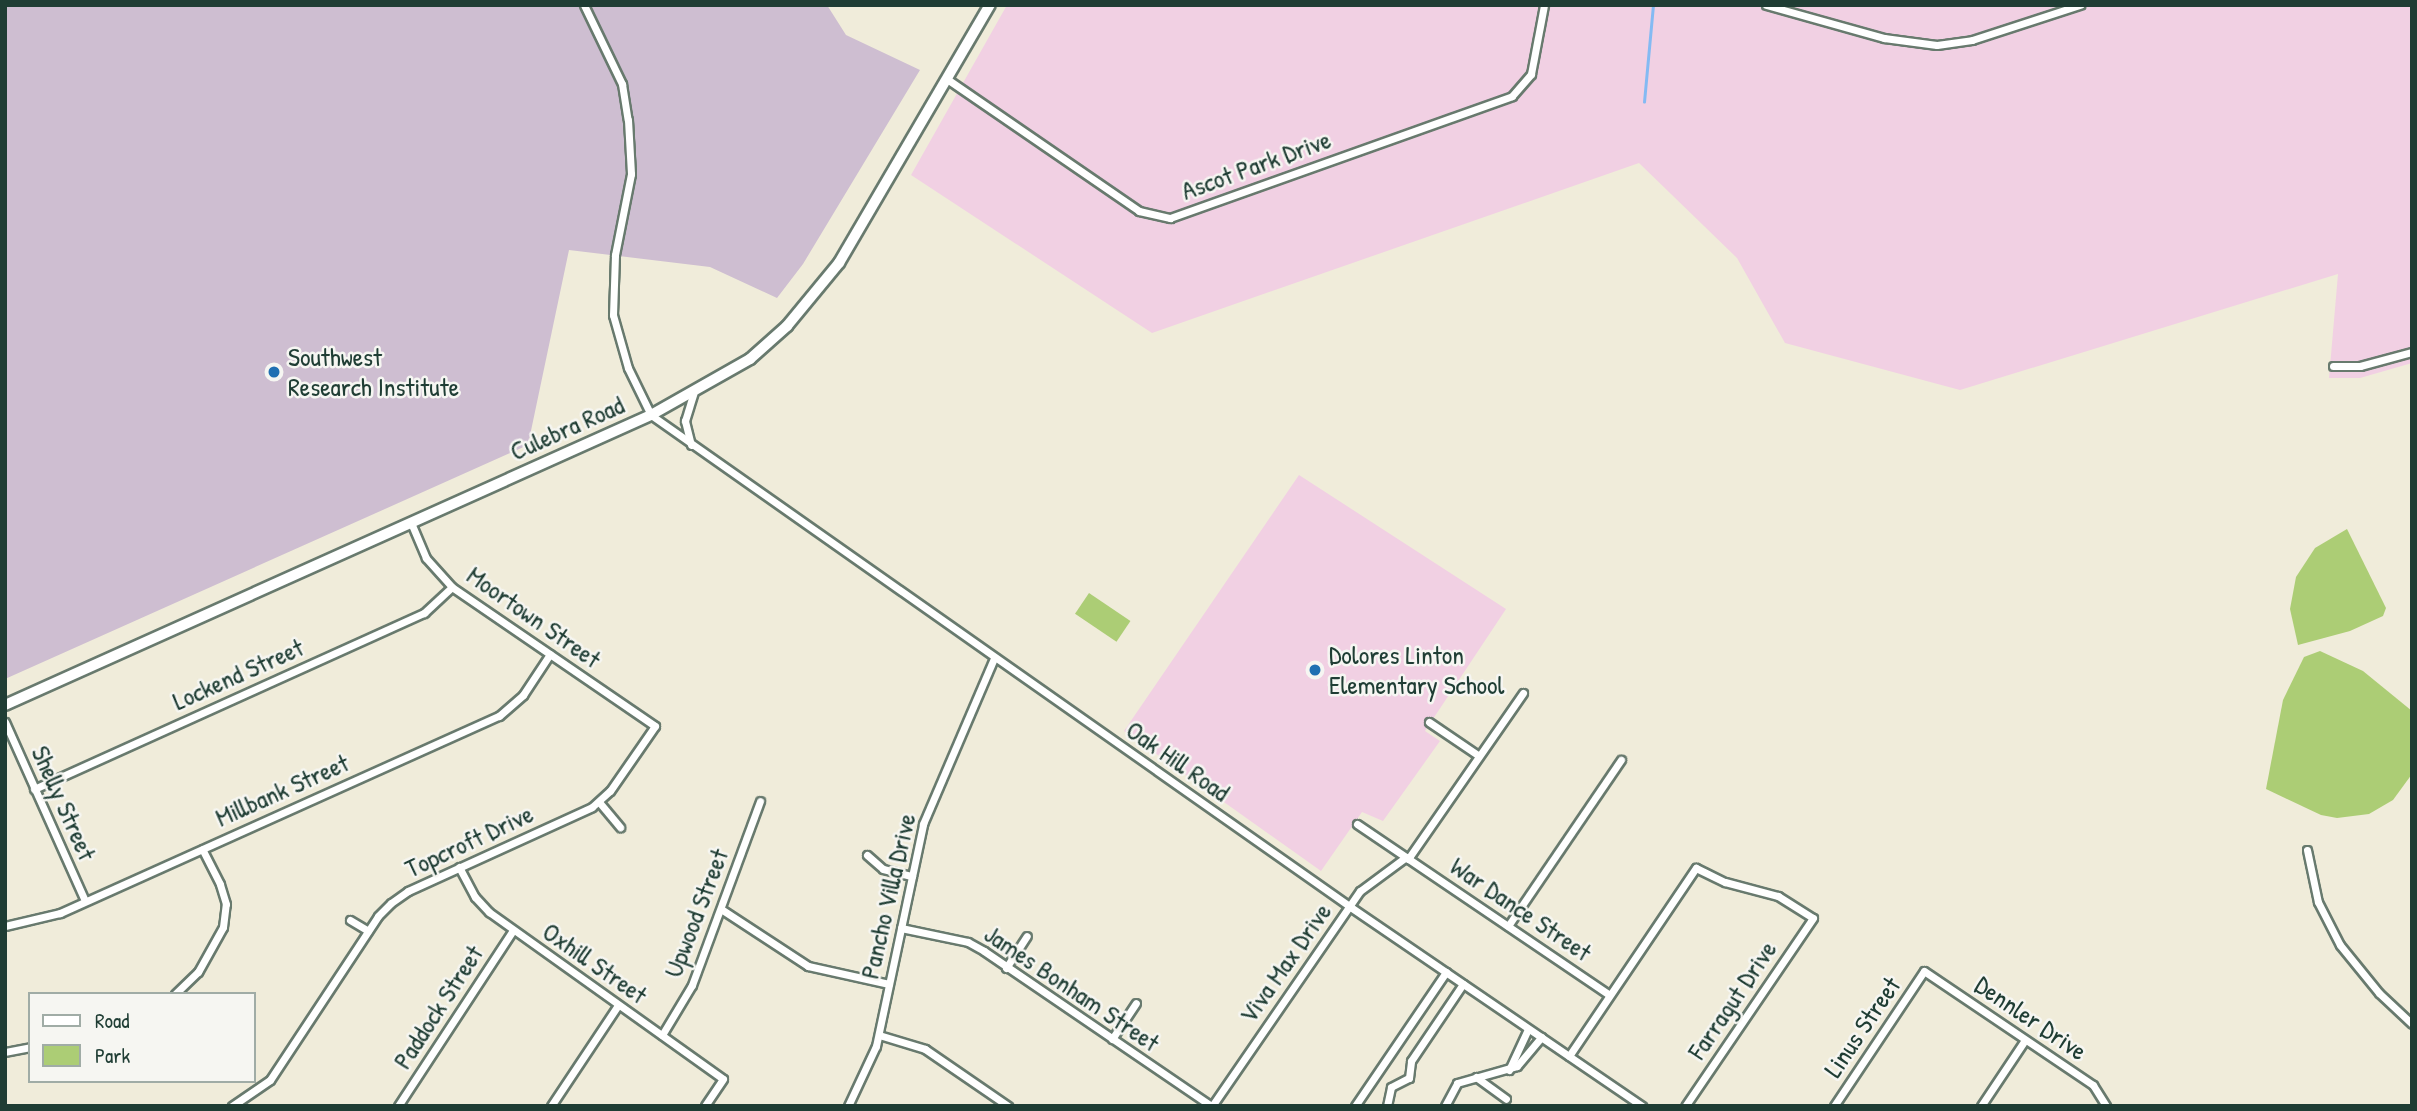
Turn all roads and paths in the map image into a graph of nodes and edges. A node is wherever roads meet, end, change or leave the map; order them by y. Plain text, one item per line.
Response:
1 (584, 5) edge
2 (990, 5) edge
3 (1544, 5) edge
4 (1766, 5) edge
5 (2080, 5) edge
6 (947, 79) junction
7 (2412, 352) edge
8 (2333, 366) dead end
9 (693, 394) junction
10 (651, 415) junction
11 (692, 446) junction
12 (411, 522) junction
13 (453, 587) junction
14 (550, 654) junction
15 (994, 658) junction
16 (1523, 692) dead end
17 (5, 705) edge
18 (5, 722) edge
19 (1429, 722) dead end
20 (655, 726) joint
21 (1479, 756) junction
22 (1621, 760) dead end
23 (34, 789) junction
24 (760, 801) dead end
25 (599, 802) junction
26 (1357, 824) dead end
27 (620, 827) dead end
28 (202, 849) junction
29 (2307, 850) dead end
30 (867, 855) dead end
31 (1407, 858) junction
32 (459, 867) junction
33 (912, 876) junction
34 (86, 901) junction
35 (1349, 906) junction
36 (721, 909) junction
37 (351, 920) dead end
38 (5, 926) edge
39 (1508, 926) junction
40 (901, 928) junction
41 (513, 930) junction
42 (368, 931) junction
43 (1027, 936) dead end
44 (1006, 968) junction
45 (1924, 971) joint
46 (1446, 972) junction
47 (889, 984) junction
48 (1463, 984) junction
49 (177, 992) edge
50 (1610, 995) junction
51 (1136, 1003) dead end
52 (618, 1005) junction
53 (2412, 1024) edge
54 (1528, 1028) junction
55 (662, 1035) junction
56 (879, 1035) junction
57 (1541, 1037) junction
58 (1112, 1039) junction
59 (2025, 1040) junction
60 (28, 1047) edge
61 (5, 1052) edge
62 (1569, 1056) junction
63 (1509, 1070) junction
64 (1475, 1077) junction
65 (1506, 1099) dead end
66 (232, 1106) edge
67 (398, 1106) edge
68 (551, 1106) edge
69 (705, 1106) edge
70 (848, 1106) edge
71 (1008, 1106) edge
72 (1211, 1106) edge
73 (1355, 1106) edge
74 (1387, 1106) edge
75 (1445, 1106) edge
76 (1642, 1106) edge
77 (1685, 1106) edge
78 (1834, 1106) edge
79 (1981, 1106) edge
80 (2106, 1106) edge

1 - 10 street
2 - 6 main road, Culebra Road
3 - 6 street, Ascot Park Drive
4 - 5 street
6 - 9 main road, Culebra Road
7 - 8 street
9 - 10 main road, Culebra Road
9 - 11 street
10 - 11 street, Oak Hill Road
10 - 12 main road, Culebra Road
11 - 15 street, Oak Hill Road
12 - 13 street, Moortown Street
12 - 17 main road, Culebra Road
13 - 14 street, Moortown Street
13 - 23 street, Lockend Street
14 - 20 street, Moortown Street
14 - 28 street, Millbank Street
15 - 33 street, Pancho Villa Drive
15 - 35 street, Oak Hill Road
16 - 21 street, Viva Max Drive
18 - 23 street, Shelly Street
19 - 21 street
20 - 25 street, Topcroft Drive
21 - 31 street, Viva Max Drive
22 - 39 street
23 - 34 street, Shelly Street
24 - 36 street, Upwood Street
25 - 27 street
25 - 32 street, Topcroft Drive
26 - 31 street, War Dance Street
28 - 34 street, Millbank Street
28 - 49 street
29 - 53 street
30 - 33 street
31 - 35 street, Viva Max Drive
31 - 39 street, War Dance Street
32 - 41 street, Oxhill Street
32 - 42 street, Topcroft Drive
33 - 40 street, Pancho Villa Drive
34 - 38 street, Millbank Street
35 - 46 street, Oak Hill Road
35 - 72 street, Viva Max Drive
36 - 47 street
36 - 55 street, Upwood Street
37 - 42 street
39 - 50 street, War Dance Street
40 - 44 street, James Bonham Street
40 - 47 street, Pancho Villa Drive
41 - 52 street, Oxhill Street
41 - 67 street, Paddock Street
42 - 66 street, Topcroft Drive
43 - 44 street
44 - 58 street, James Bonham Street
45 - 59 street, Dennler Drive
45 - 78 street, Linus Street
46 - 48 street, Oak Hill Road
46 - 73 street
47 - 56 street, Pancho Villa Drive
48 - 54 street, Oak Hill Road
48 - 74 street
50 - 62 street
50 - 77 street, Farragut Drive
51 - 58 street
52 - 55 street, Oxhill Street
52 - 68 street
54 - 57 street, Oak Hill Road
54 - 63 street
55 - 69 street, Oxhill Street
56 - 70 street, Pancho Villa Drive
56 - 71 street
57 - 62 street, Oak Hill Road
57 - 63 street
58 - 72 street, James Bonham Street
59 - 79 street
59 - 80 street, Dennler Drive
60 - 61 street
62 - 76 street, Oak Hill Road
63 - 64 street
64 - 65 street
64 - 75 street

